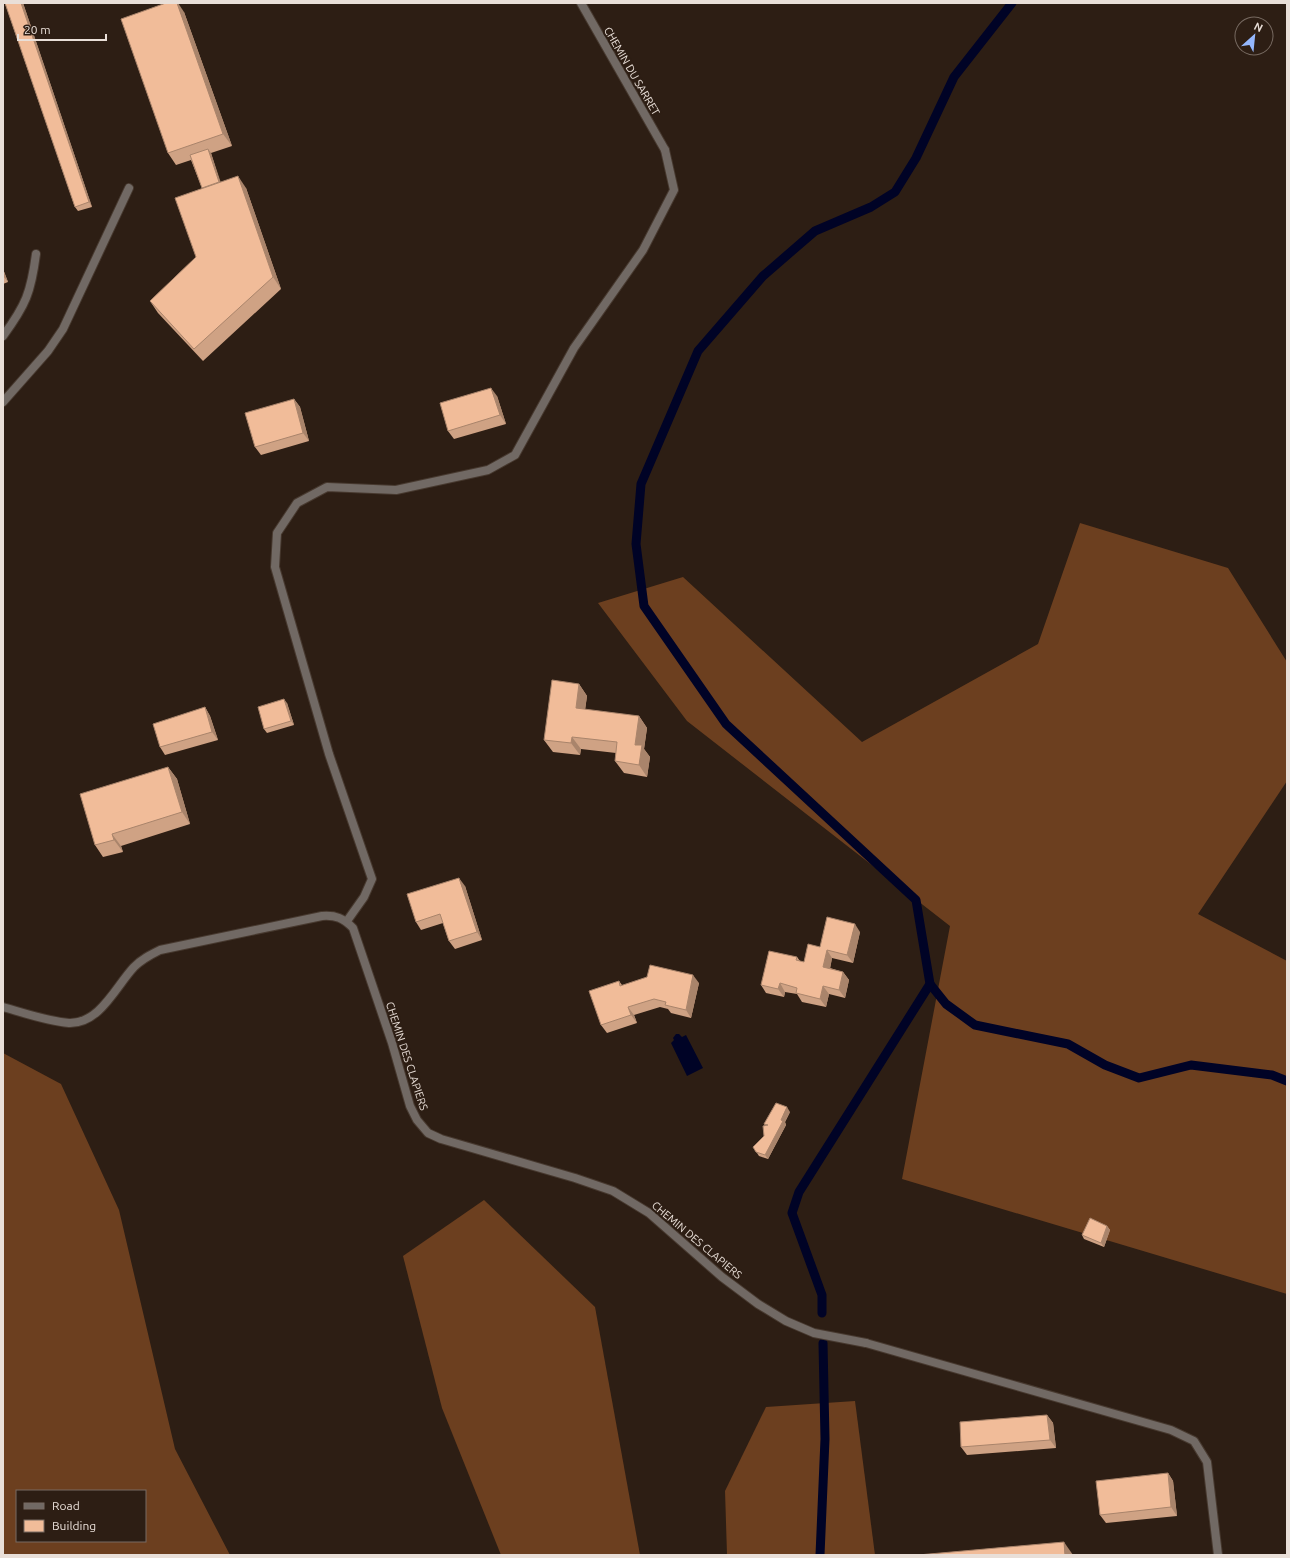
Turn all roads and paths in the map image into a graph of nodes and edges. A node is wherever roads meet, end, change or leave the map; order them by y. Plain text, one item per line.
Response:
1 (581, 3) edge
2 (129, 188) dead end
3 (36, 254) dead end
4 (3, 336) edge
5 (3, 402) edge
6 (347, 922) junction
7 (3, 1007) edge
8 (1218, 1555) edge

1 - 6 street, CHEMIN DU SARRET
2 - 5 street
3 - 4 street
6 - 7 street
6 - 8 street, CHEMIN DES CLAPIERS

